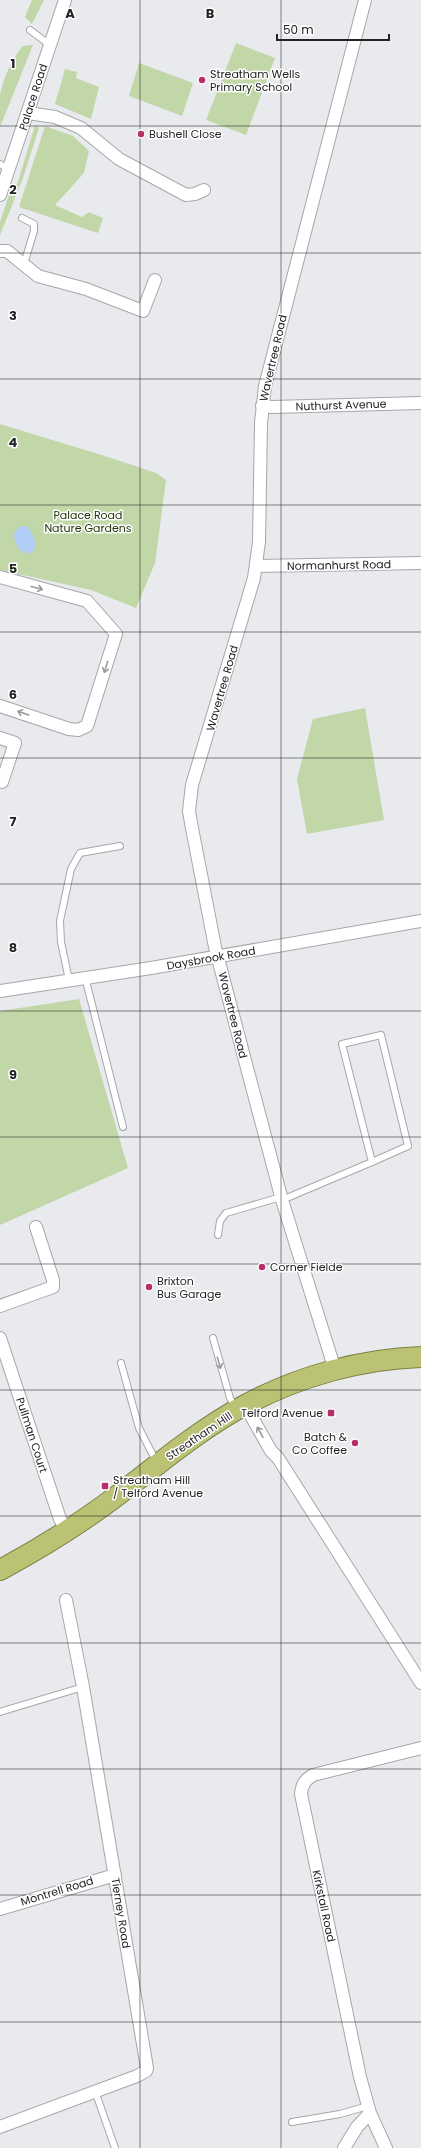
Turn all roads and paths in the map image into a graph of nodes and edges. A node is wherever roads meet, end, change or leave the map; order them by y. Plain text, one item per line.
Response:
1 (65, 0) edge
2 (364, 0) edge
3 (30, 30) dead end
4 (50, 45) junction
5 (28, 113) junction
6 (4, 167) edge
7 (204, 190) dead end
8 (0, 195) edge
9 (22, 218) dead end
10 (0, 251) edge
11 (24, 264) junction
12 (155, 280) dead end
13 (421, 403) edge
14 (262, 406) junction
15 (421, 563) edge
16 (256, 566) junction
17 (0, 577) edge
18 (0, 706) edge
19 (0, 738) edge
20 (2, 782) dead end
21 (120, 846) dead end
22 (421, 921) edge
23 (218, 956) junction
24 (85, 977) junction
25 (69, 980) junction
26 (0, 991) edge
27 (123, 1128) dead end
28 (372, 1162) junction
29 (282, 1198) junction
30 (36, 1227) dead end
31 (218, 1235) dead end
32 (0, 1306) edge
33 (0, 1338) edge
34 (212, 1338) dead end
35 (421, 1357) edge
36 (121, 1363) dead end
37 (335, 1370) junction
38 (241, 1408) junction
39 (158, 1464) junction
40 (67, 1531) junction
41 (0, 1570) edge
42 (66, 1600) dead end
43 (421, 1683) edge
44 (83, 1686) junction
45 (0, 1712) edge
46 (421, 1748) edge
47 (115, 1875) junction
48 (0, 1909) edge
49 (95, 2091) junction
50 (369, 2109) junction
51 (292, 2122) dead end
52 (0, 2127) edge
53 (115, 2148) edge
54 (344, 2148) edge
55 (386, 2148) edge

1 - 4 street, Palace Road
2 - 14 street, Wavertree Road
3 - 4 lane
4 - 5 street, Palace Road
5 - 6 street, Palace Road
5 - 7 street
6 - 8 street, Palace Road
9 - 11 lane
10 - 11 street
11 - 12 street
13 - 14 street, Nuthurst Avenue
14 - 16 street, Wavertree Road
15 - 16 street, Normanhurst Road
16 - 23 street, Wavertree Road
17 -> 18 street
19 - 20 street
21 - 25 lane
22 - 23 street, Daysbrook Road
23 - 24 street, Daysbrook Road
23 - 29 street, Wavertree Road
24 - 25 street, Daysbrook Road
24 - 27 lane
25 - 26 street, Daysbrook Road
28 - 28 lane
28 - 29 lane
29 - 31 lane
29 - 37 street, Wavertree Road
30 - 32 street
33 - 40 street, Pullman Court
34 -> 38 lane
35 - 37 highway, Streatham Hill
36 - 39 lane
37 - 38 highway, Streatham Hill
38 - 39 highway, Streatham Hill
43 -> 38 street
39 - 40 highway, Streatham Hill
40 - 41 highway, Streatham Hill
42 - 44 street, Tierney Road
44 - 45 lane
44 - 47 street, Tierney Road
46 - 50 street, Kirkstall Road
47 - 48 street, Montrell Road
47 - 49 street, Tierney Road
49 - 52 street, Tierney Road
49 - 53 lane
50 - 51 lane
50 - 54 street
50 - 55 street, Kirkstall Road

